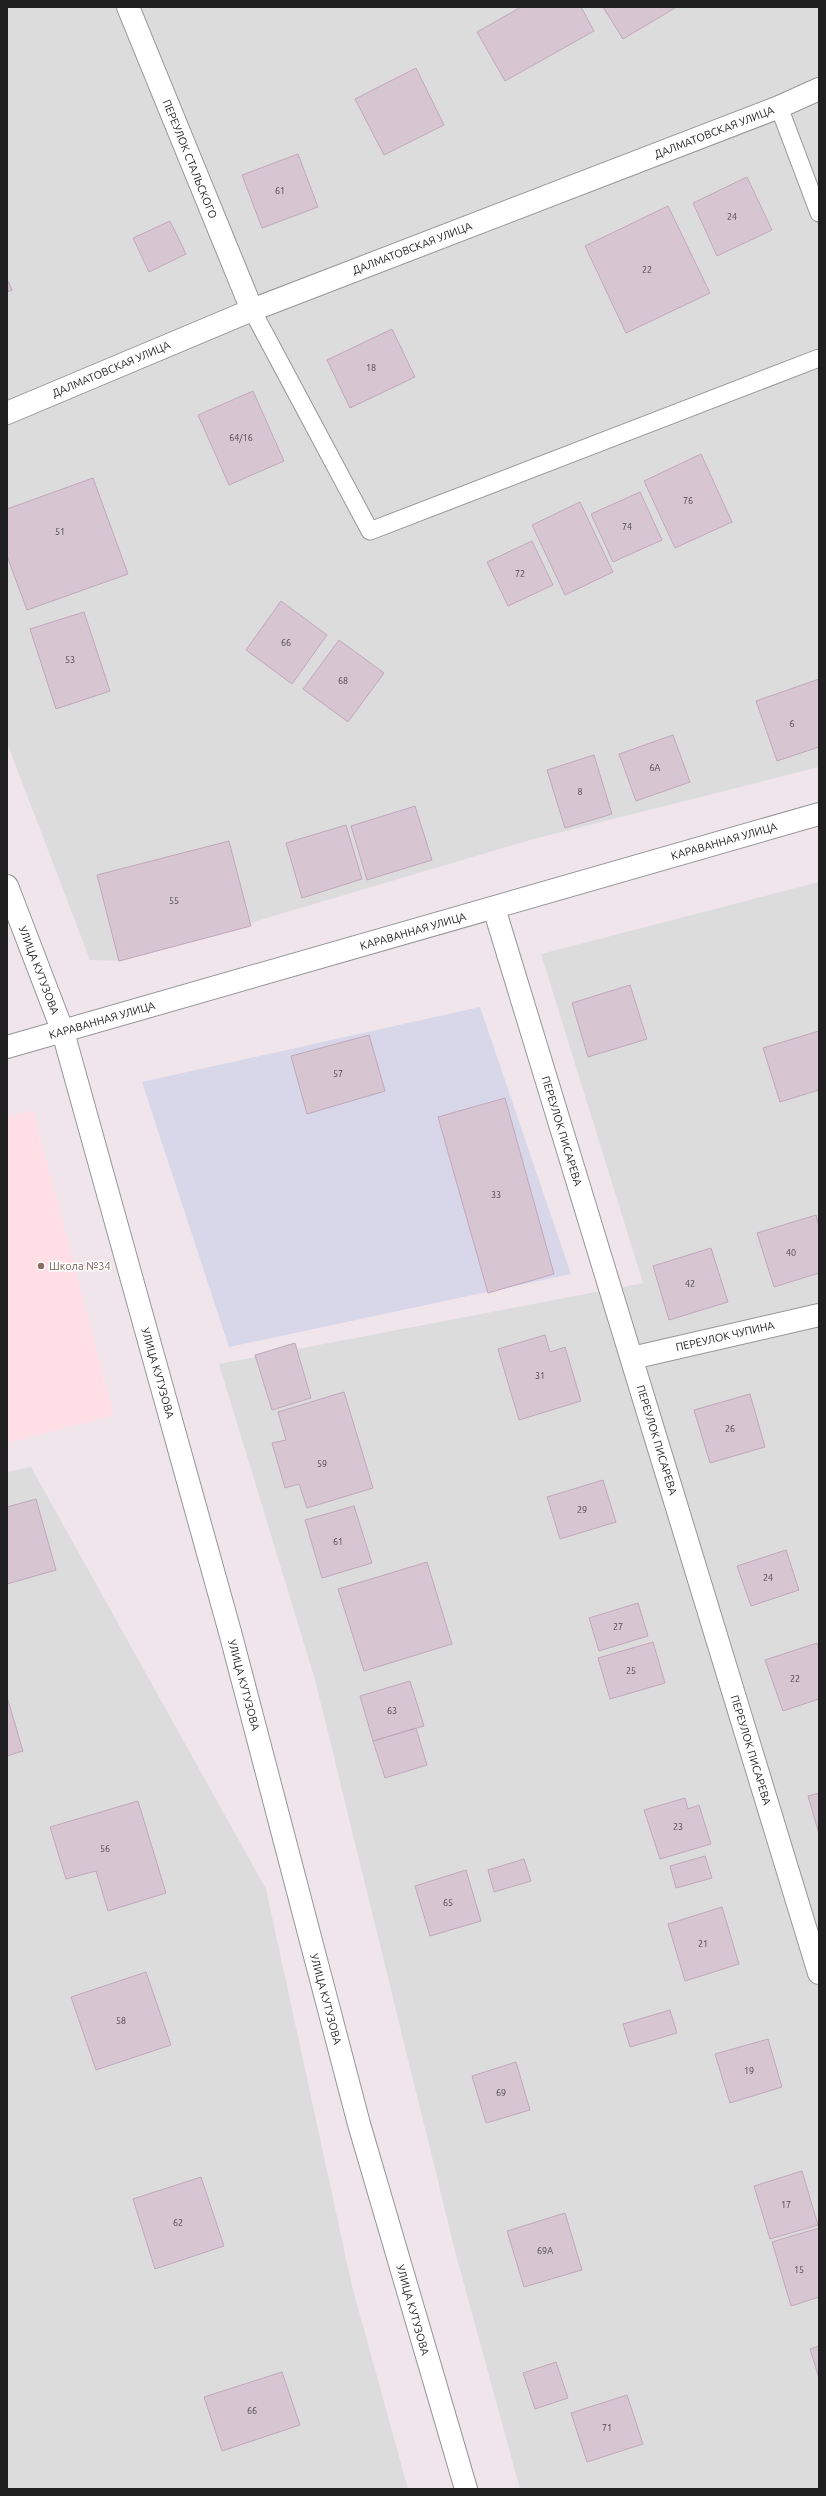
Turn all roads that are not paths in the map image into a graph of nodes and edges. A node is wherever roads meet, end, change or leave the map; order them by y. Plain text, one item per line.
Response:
1 (128, 7) edge
2 (819, 89) edge
3 (779, 107) junction
4 (819, 213) edge
5 (252, 310) junction
6 (819, 358) edge
7 (7, 413) edge
8 (819, 814) edge
9 (7, 886) edge
10 (494, 908) junction
11 (63, 1032) junction
12 (7, 1047) edge
13 (819, 1315) edge
14 (632, 1358) junction
15 (819, 1973) edge
16 (466, 2489) edge

1 - 5 street, ПЕРЕУЛОК СТАЛЬСКОГО
2 - 3 street, ДАЛМАТОВСКАЯ УЛИЦА
3 - 4 lane
3 - 5 street, ДАЛМАТОВСКАЯ УЛИЦА
5 - 6 lane
5 - 7 street, ДАЛМАТОВСКАЯ УЛИЦА
8 - 10 street, КАРАВАННАЯ УЛИЦА
9 - 11 street, УЛИЦА КУТУЗОВА
10 - 11 street, КАРАВАННАЯ УЛИЦА
10 - 14 street, ПЕРЕУЛОК ПИСАРЕВА
11 - 12 street, КАРАВАННАЯ УЛИЦА
11 - 16 street, УЛИЦА КУТУЗОВА
13 - 14 street, ПЕРЕУЛОК ЧУПИНА
14 - 15 street, ПЕРЕУЛОК ПИСАРЕВА

